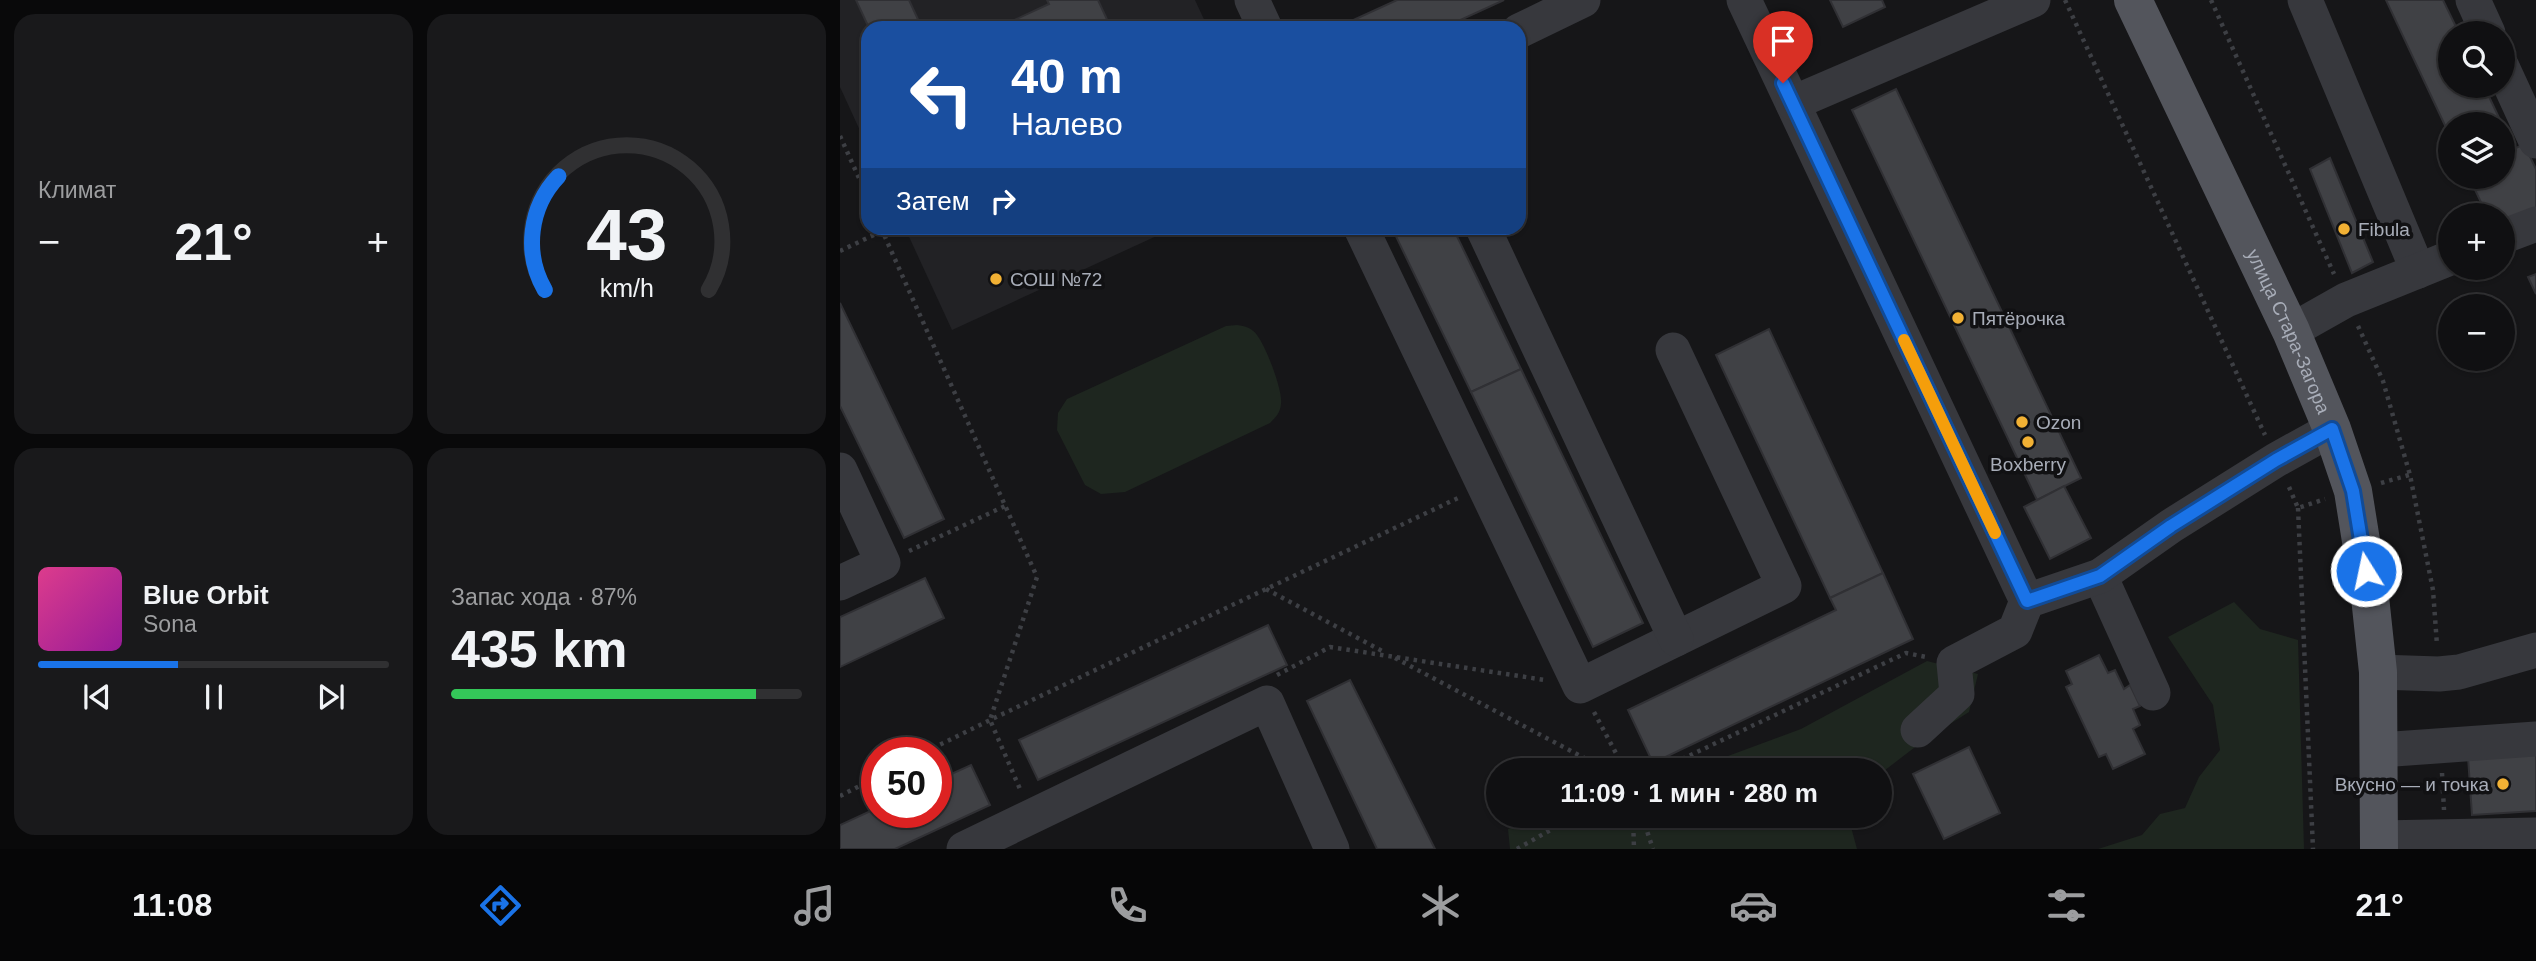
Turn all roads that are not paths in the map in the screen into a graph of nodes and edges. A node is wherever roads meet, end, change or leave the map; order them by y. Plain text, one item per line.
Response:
1 (1252, 0) edge
2 (1583, 0) edge
3 (1744, 0) edge
4 (2033, 0) edge
5 (2133, 0) edge
6 (2305, 0) edge
7 (2473, 0) edge
8 (1262, 21) edge
9 (2483, 21) edge
10 (1526, 28) edge
11 (2515, 91) edge
12 (1793, 103) junction
13 (2533, 125) edge
14 (2536, 224) edge
15 (2515, 232) edge
16 (1364, 235) edge
17 (1486, 235) edge
18 (2438, 263) edge
19 (2418, 271) junction
20 (2291, 331) junction
21 (1673, 351) dead end
22 (2332, 429) junction
23 (840, 470) edge
24 (2100, 576) junction
25 (840, 583) edge
26 (2027, 601) junction
27 (1676, 639) junction
28 (2536, 650) edge
29 (2378, 671) junction
30 (2153, 693) dead end
31 (1918, 730) dead end
32 (2536, 739) edge
33 (2380, 750) junction
34 (2536, 835) edge
35 (2379, 844) edge
36 (964, 849) edge
37 (1332, 849) edge

1 - 8 lane
2 - 10 lane
3 - 12 lane
4 - 12 lane
5 - 20 main road, улица Стара-Загора
6 - 19 lane
7 - 9 lane
11 - 13 lane
12 - 26 lane
14 - 15 lane
16 - 27 lane
17 - 27 lane
18 - 19 lane
19 - 20 lane
20 - 22 main road, улица Стара-Загора
21 - 27 lane
22 - 24 lane
22 - 29 main road, улица Стара-Загора
23 - 25 lane
24 - 26 lane
24 - 30 lane
26 - 31 lane
28 - 29 lane
29 - 33 main road, улица Стара-Загора
32 - 33 lane
33 - 35 main road, улица Стара-Загора
34 - 35 lane
36 - 37 lane

